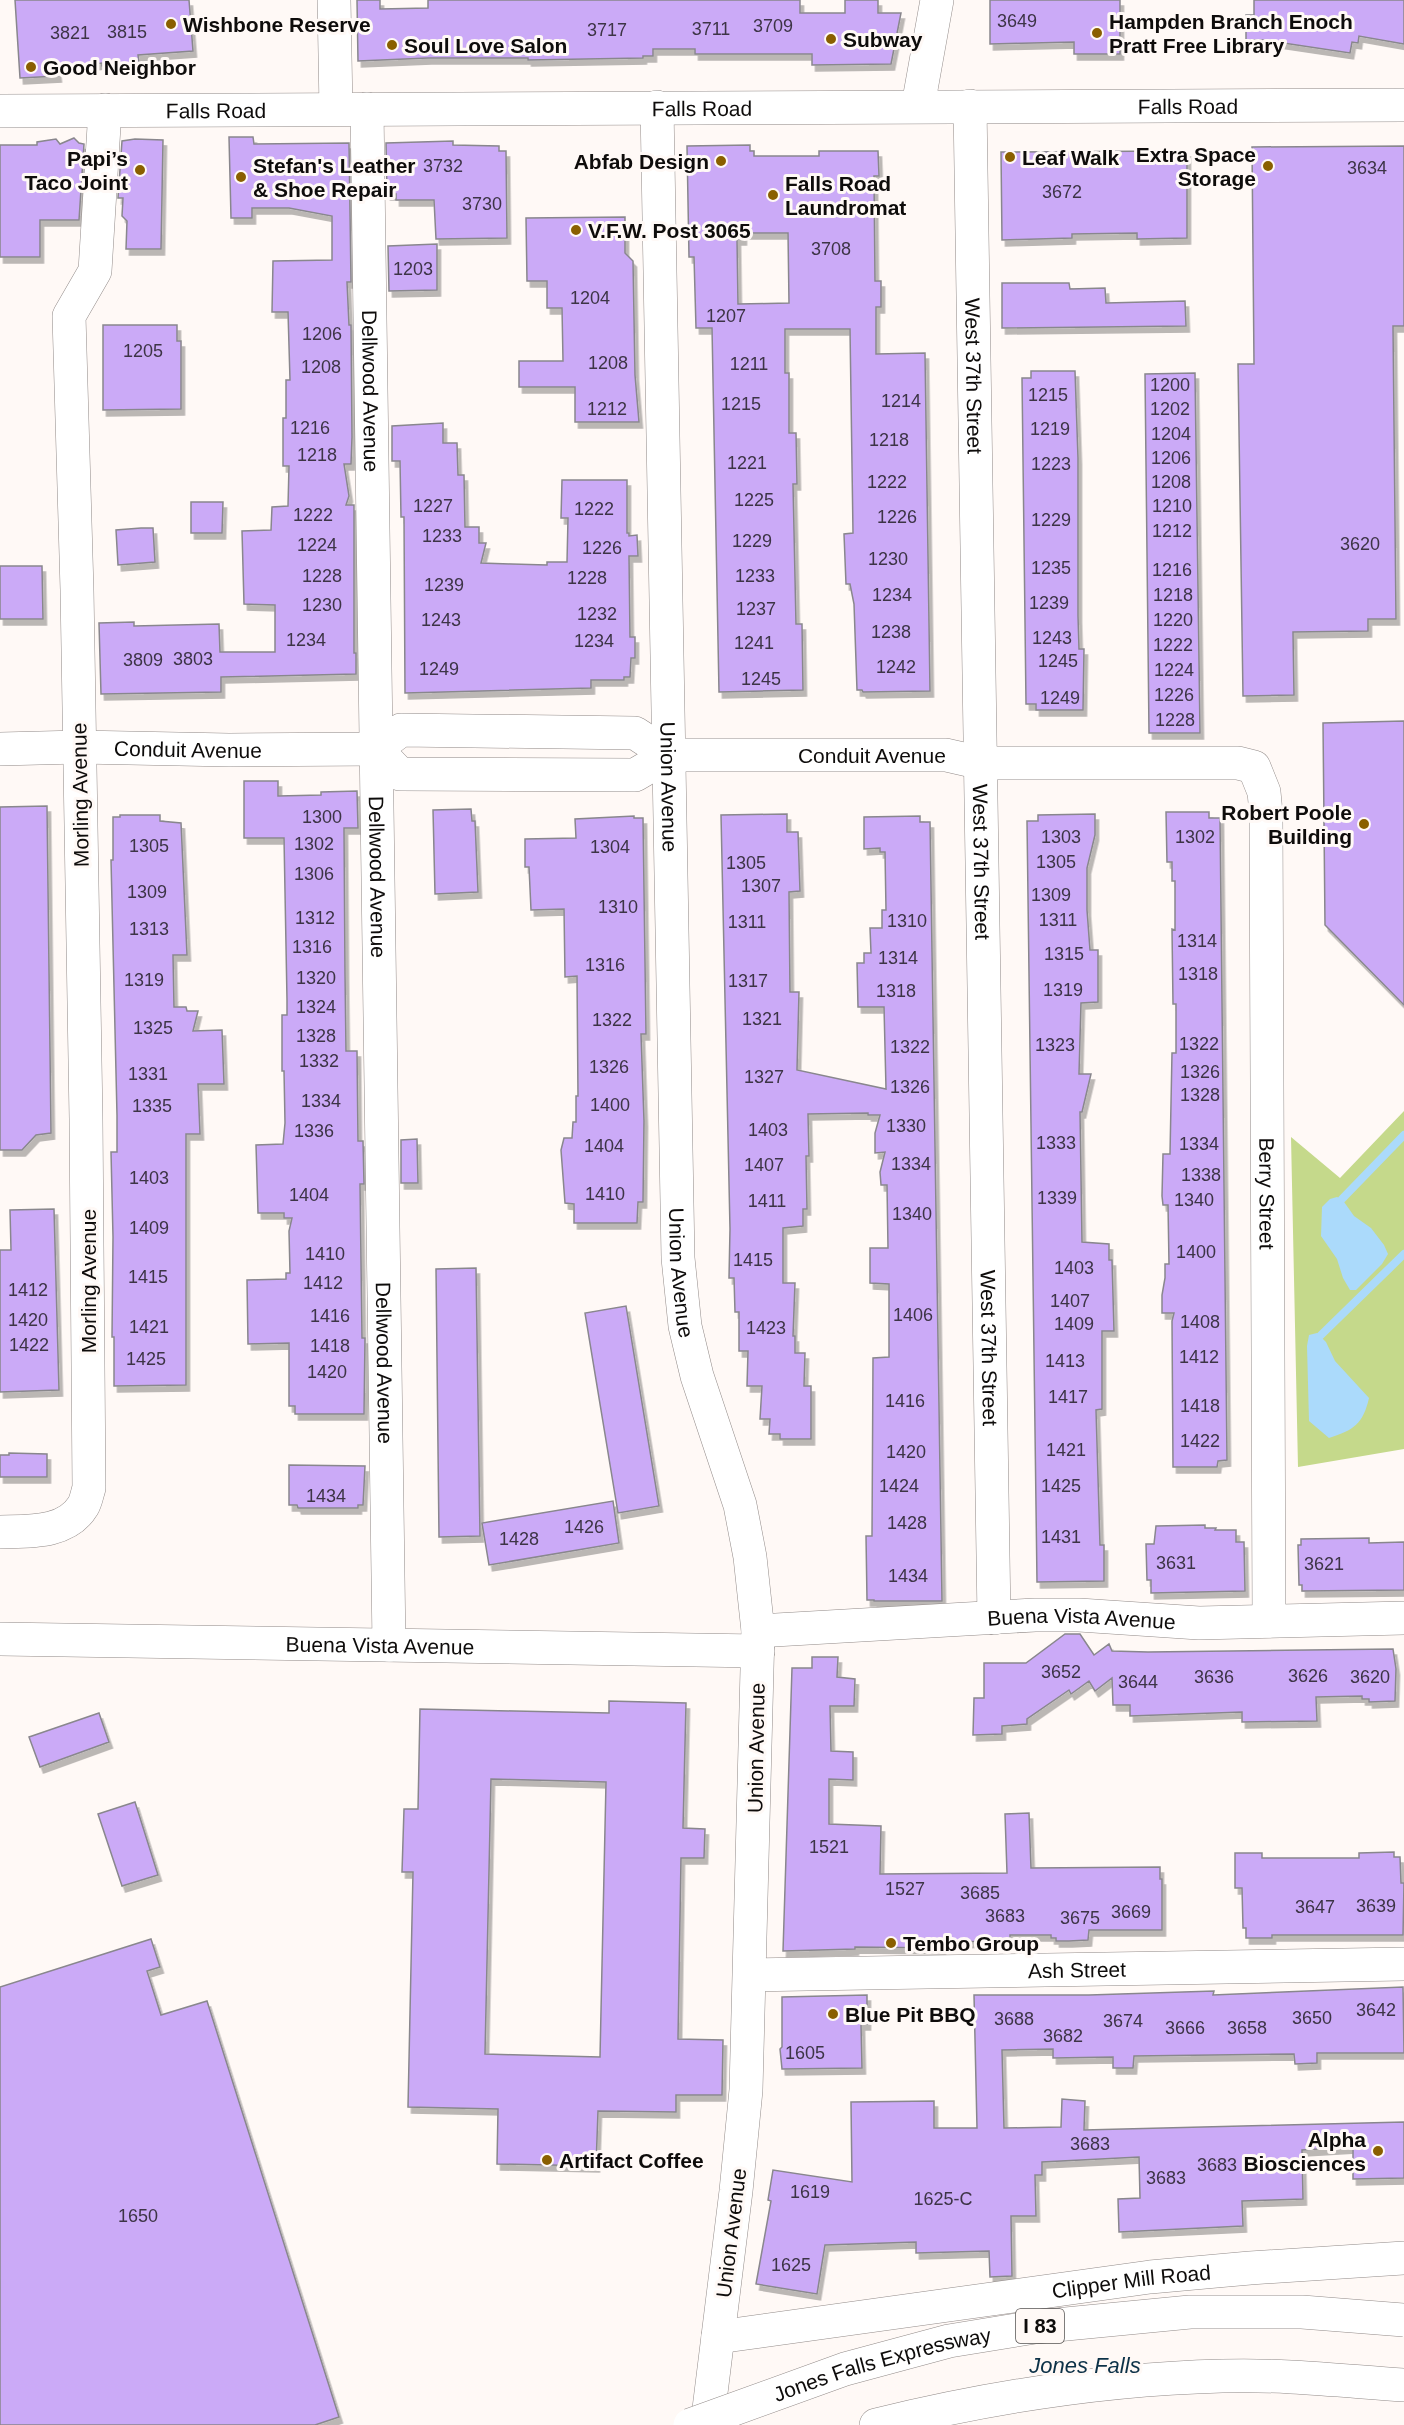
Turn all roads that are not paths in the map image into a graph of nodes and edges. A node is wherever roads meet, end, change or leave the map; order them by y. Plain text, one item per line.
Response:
1 (334, 0) edge
2 (937, 0) edge
3 (1404, 105) edge
4 (918, 106) junction
5 (970, 106) junction
6 (657, 107) junction
7 (351, 109) junction
8 (105, 110) junction
9 (0, 111) edge
10 (78, 747) junction
11 (0, 749) edge
12 (376, 749) junction
13 (669, 755) junction
14 (981, 763) junction
15 (1254, 767) joint
16 (0, 1532) edge
17 (994, 1618) junction
18 (1404, 1618) edge
19 (1269, 1621) junction
20 (0, 1639) edge
21 (758, 1641) junction
22 (389, 1645) junction
23 (1404, 1964) edge
24 (750, 1975) junction
25 (1404, 2258) edge
26 (1404, 2320) edge
27 (718, 2337) junction
28 (1404, 2385) edge
29 (690, 2425) edge
30 (707, 2425) edge
31 (876, 2425) edge

1 - 7 main road, Dellwood Avenue
2 - 4 main road
3 - 5 main road, Falls Road
4 - 5 main road, Falls Road
4 - 6 main road, Falls Road
5 - 14 main road, West 37th Street
6 - 7 main road, Falls Road
6 - 13 main road, Union Avenue
7 - 8 main road, Falls Road
7 - 12 main road, Dellwood Avenue
8 - 9 main road, Falls Road
8 - 10 main road, Morling Avenue
10 - 11 main road, Conduit Avenue
10 - 12 main road, Conduit Avenue
10 - 16 main road, Morling Avenue
12 - 13 main road
12 - 13 main road
12 - 22 main road, Dellwood Avenue
13 - 14 main road, Conduit Avenue
13 - 21 main road, Union Avenue
14 - 15 main road, Conduit Avenue
14 - 17 main road, West 37th Street
15 - 19 main road, Berry Street
17 - 19 main road, Buena Vista Avenue
17 - 21 main road, Buena Vista Avenue
18 - 19 main road, Buena Vista Avenue
20 - 22 main road, Buena Vista Avenue
21 - 22 main road, Buena Vista Avenue
21 - 24 main road, Union Avenue
23 - 24 main road, Ash Street
24 - 27 main road, Union Avenue
25 - 27 main road, Clipper Mill Road
26 - 29 main road, Jones Falls Expressway / I 83, bridge
27 - 30 main road, Union Avenue
28 - 31 main road

